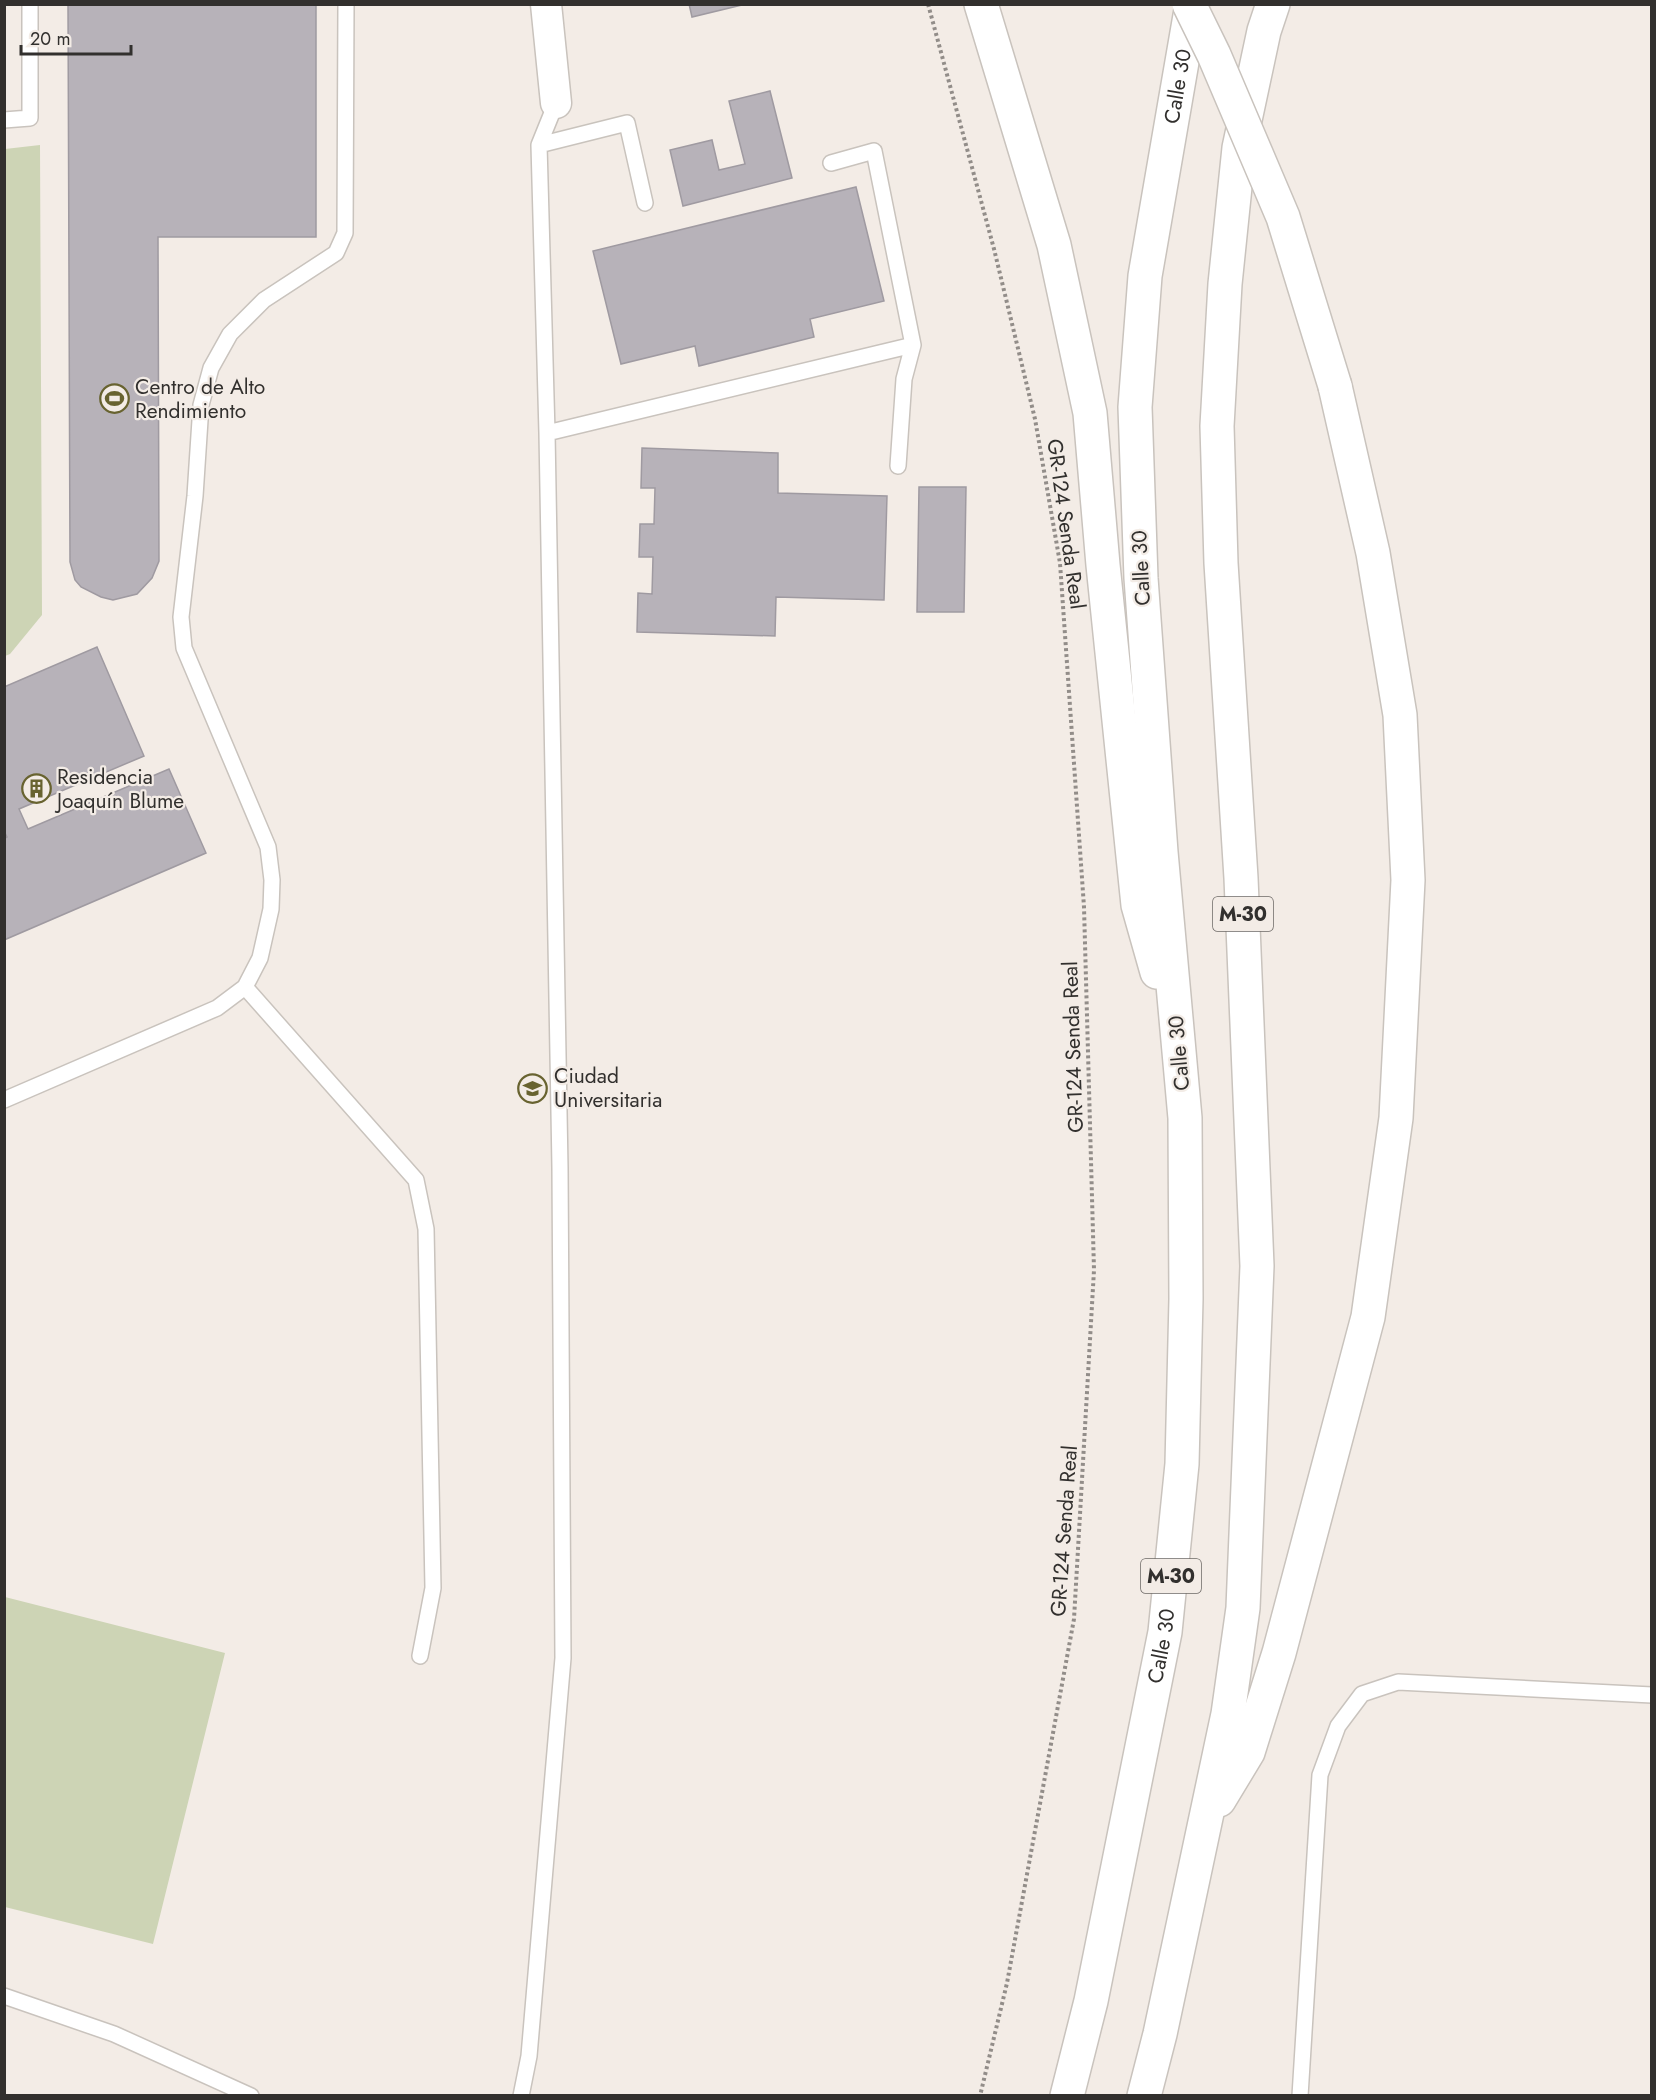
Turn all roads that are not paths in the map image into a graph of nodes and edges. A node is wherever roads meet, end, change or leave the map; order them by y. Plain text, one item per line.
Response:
1 (30, 4) edge
2 (346, 4) edge
3 (546, 4) edge
4 (981, 4) edge
5 (1190, 4) edge
6 (1273, 4) edge
7 (556, 103) joint
8 (4, 120) edge
9 (538, 145) junction
10 (831, 163) dead end
11 (645, 202) dead end
12 (913, 345) junction
13 (547, 433) junction
14 (898, 466) dead end
15 (245, 987) junction
16 (1179, 1046) junction
17 (4, 1100) edge
18 (420, 1656) dead end
19 (1652, 1695) edge
20 (1205, 1825) junction
21 (4, 1996) edge
22 (251, 2096) edge
23 (521, 2096) edge
24 (1067, 2096) edge
25 (1144, 2096) edge
26 (1300, 2096) edge

1 - 8 lane
2 - 15 lane
3 - 7 street
4 - 16 highway
5 - 16 highway, Calle 30 / M-30
5 - 20 highway, bridge
6 - 20 highway, M-30
7 - 9 lane
9 - 11 lane
9 - 13 lane
10 - 12 lane
12 - 13 lane
12 - 14 lane
13 - 23 lane
15 - 17 lane
15 - 18 lane
16 - 24 highway, Calle 30 / M-30
19 - 26 lane
20 - 25 highway, M-30
21 - 22 lane

